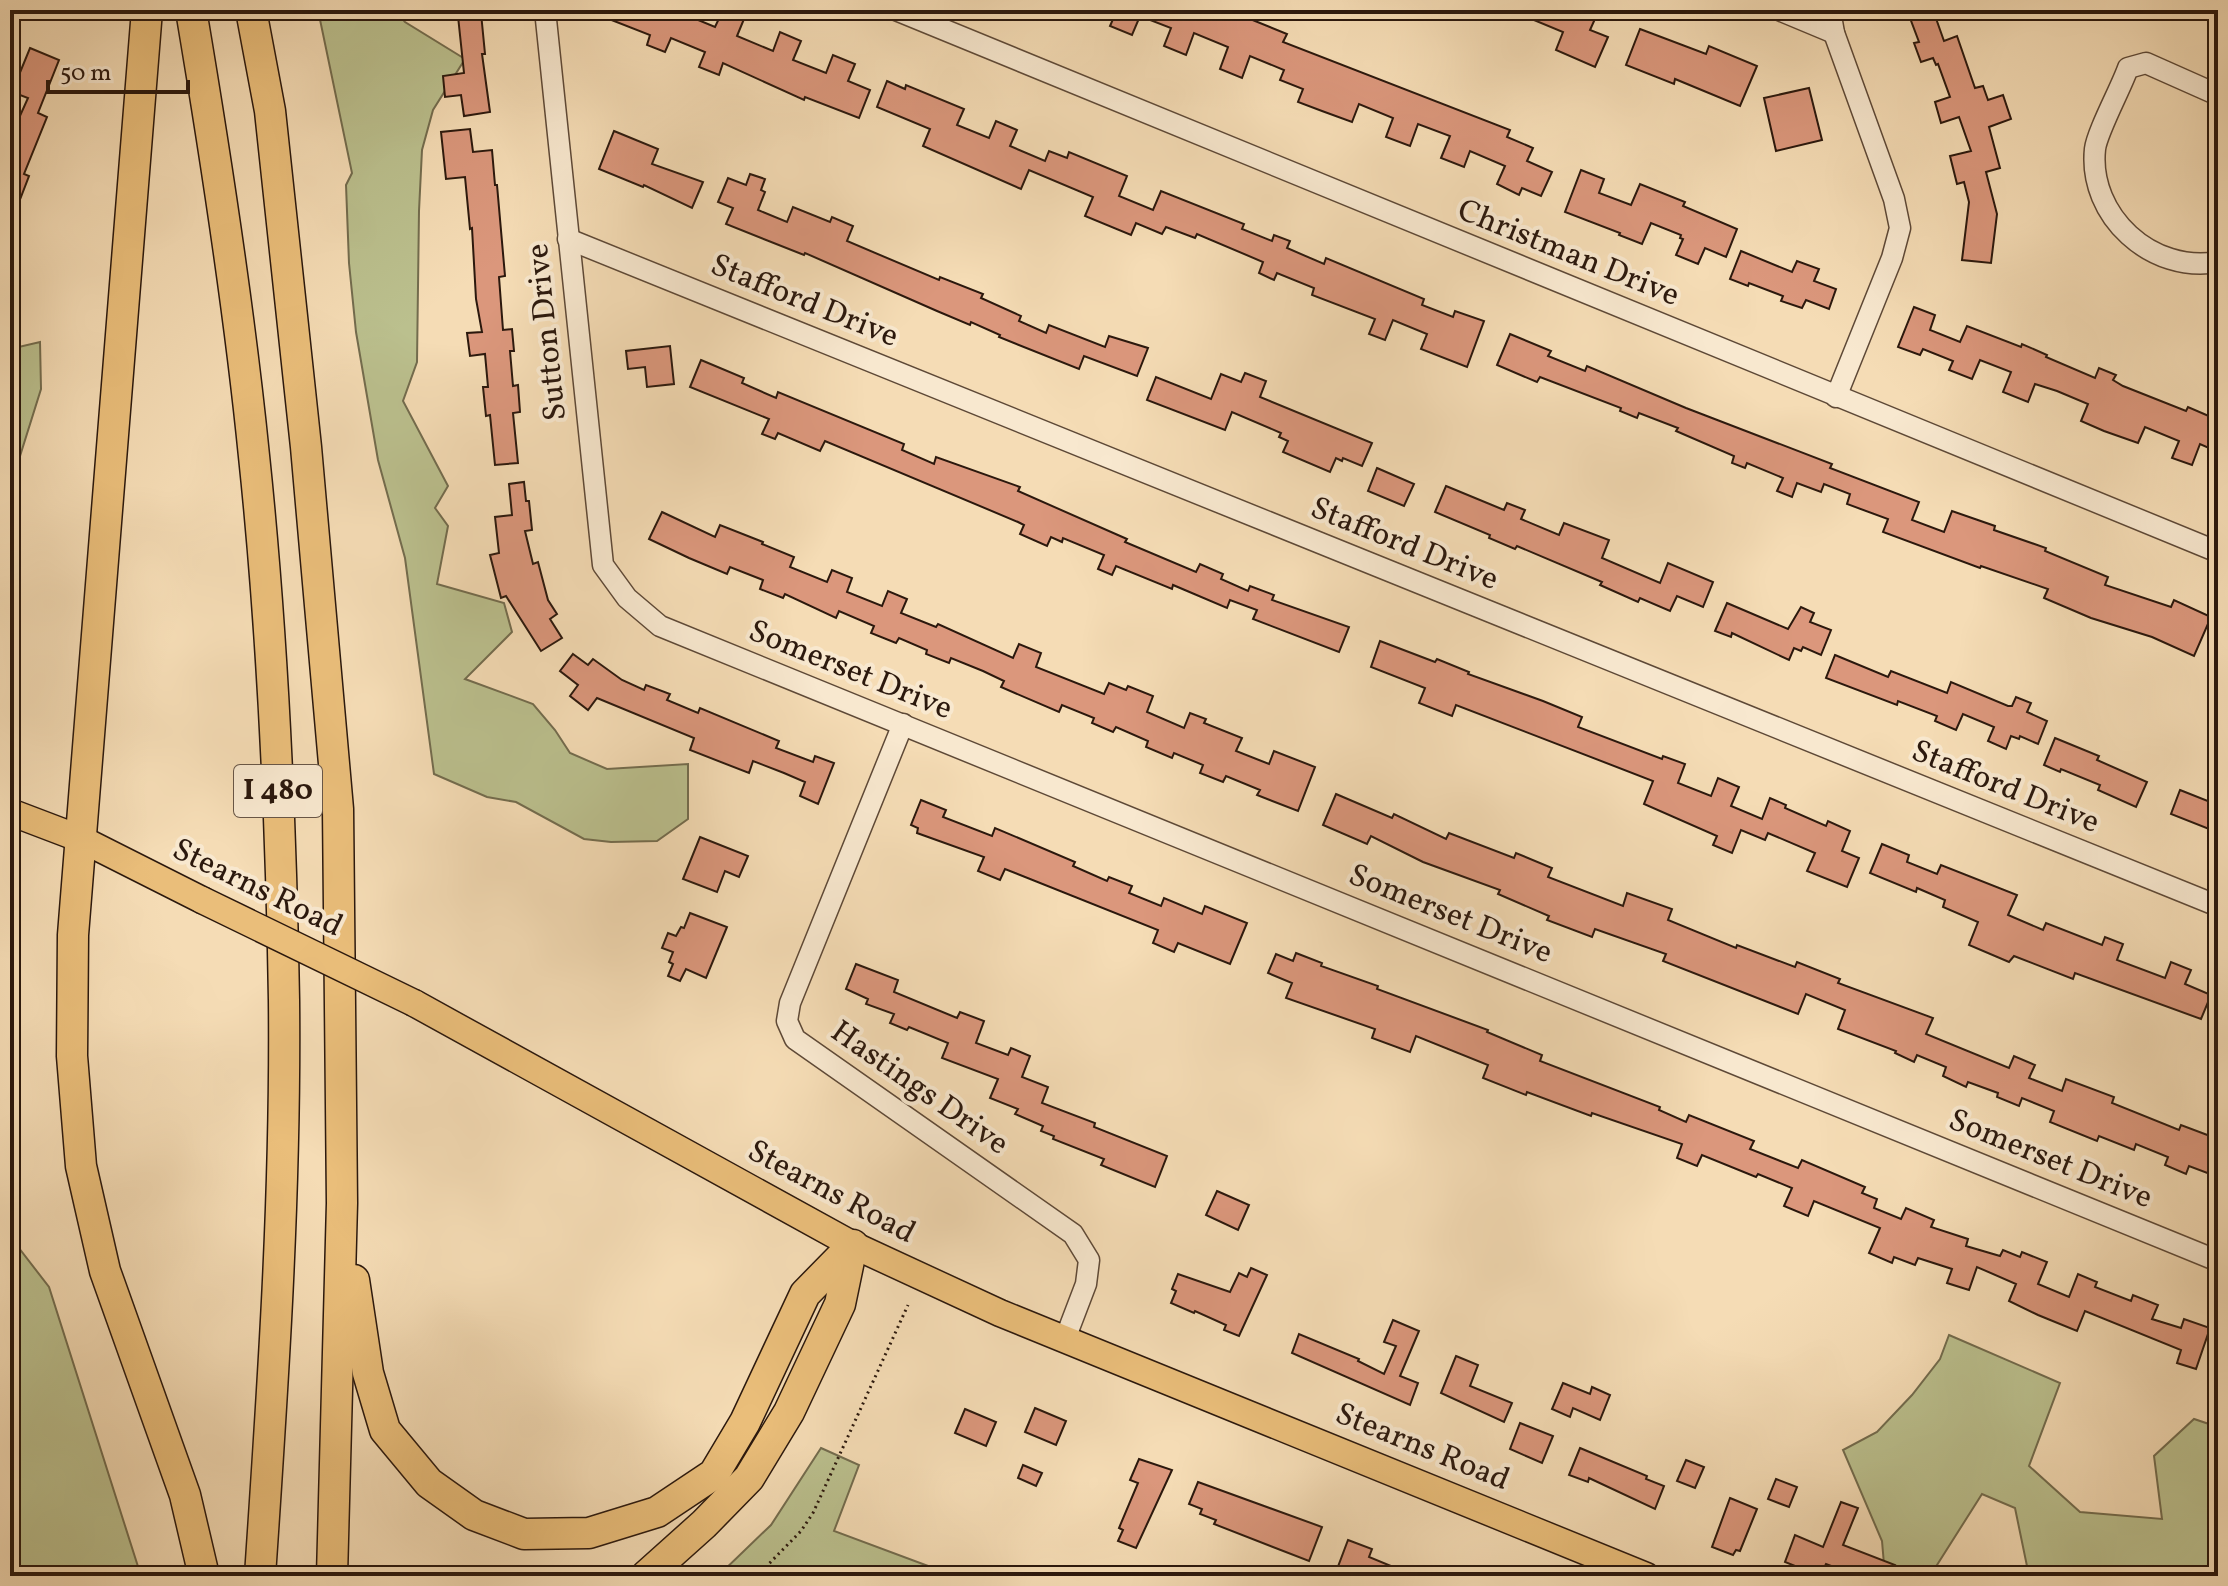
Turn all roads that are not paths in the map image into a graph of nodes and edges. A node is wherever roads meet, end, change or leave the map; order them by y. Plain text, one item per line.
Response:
1 (147, 10) edge
2 (191, 10) edge
3 (251, 10) edge
4 (545, 10) edge
5 (896, 10) edge
6 (1779, 10) edge
7 (1830, 10) edge
8 (1834, 33) junction
9 (2218, 95) edge
10 (568, 239) junction
11 (2218, 262) edge
12 (1836, 397) junction
13 (2218, 552) edge
14 (660, 626) joint
15 (903, 724) junction
16 (10, 812) edge
17 (81, 839) junction
18 (2218, 906) edge
19 (342, 1203) junction
20 (853, 1245) junction
21 (2218, 1261) edge
22 (1065, 1339) junction
23 (204, 1576) edge
24 (260, 1576) edge
25 (332, 1576) edge
26 (646, 1576) edge
27 (1646, 1576) edge

1 - 17 highway
2 - 24 highway, I 480
3 - 19 highway, I 480
4 - 10 street, Sutton Drive
5 - 12 street, Christman Drive
6 - 8 street
7 - 8 street
8 - 12 street
9 - 11 street
10 - 14 street, Sutton Drive
10 - 18 street, Stafford Drive
12 - 13 street, Christman Drive
14 - 15 street, Somerset Drive
15 - 21 street, Somerset Drive
15 - 22 street, Hastings Drive
16 - 17 main road, Stearns Road
17 - 20 main road, Stearns Road, bridge
17 - 23 highway
19 - 20 highway
19 - 25 highway, I 480
20 - 22 main road, Stearns Road
20 - 26 highway
22 - 27 main road, Stearns Road

